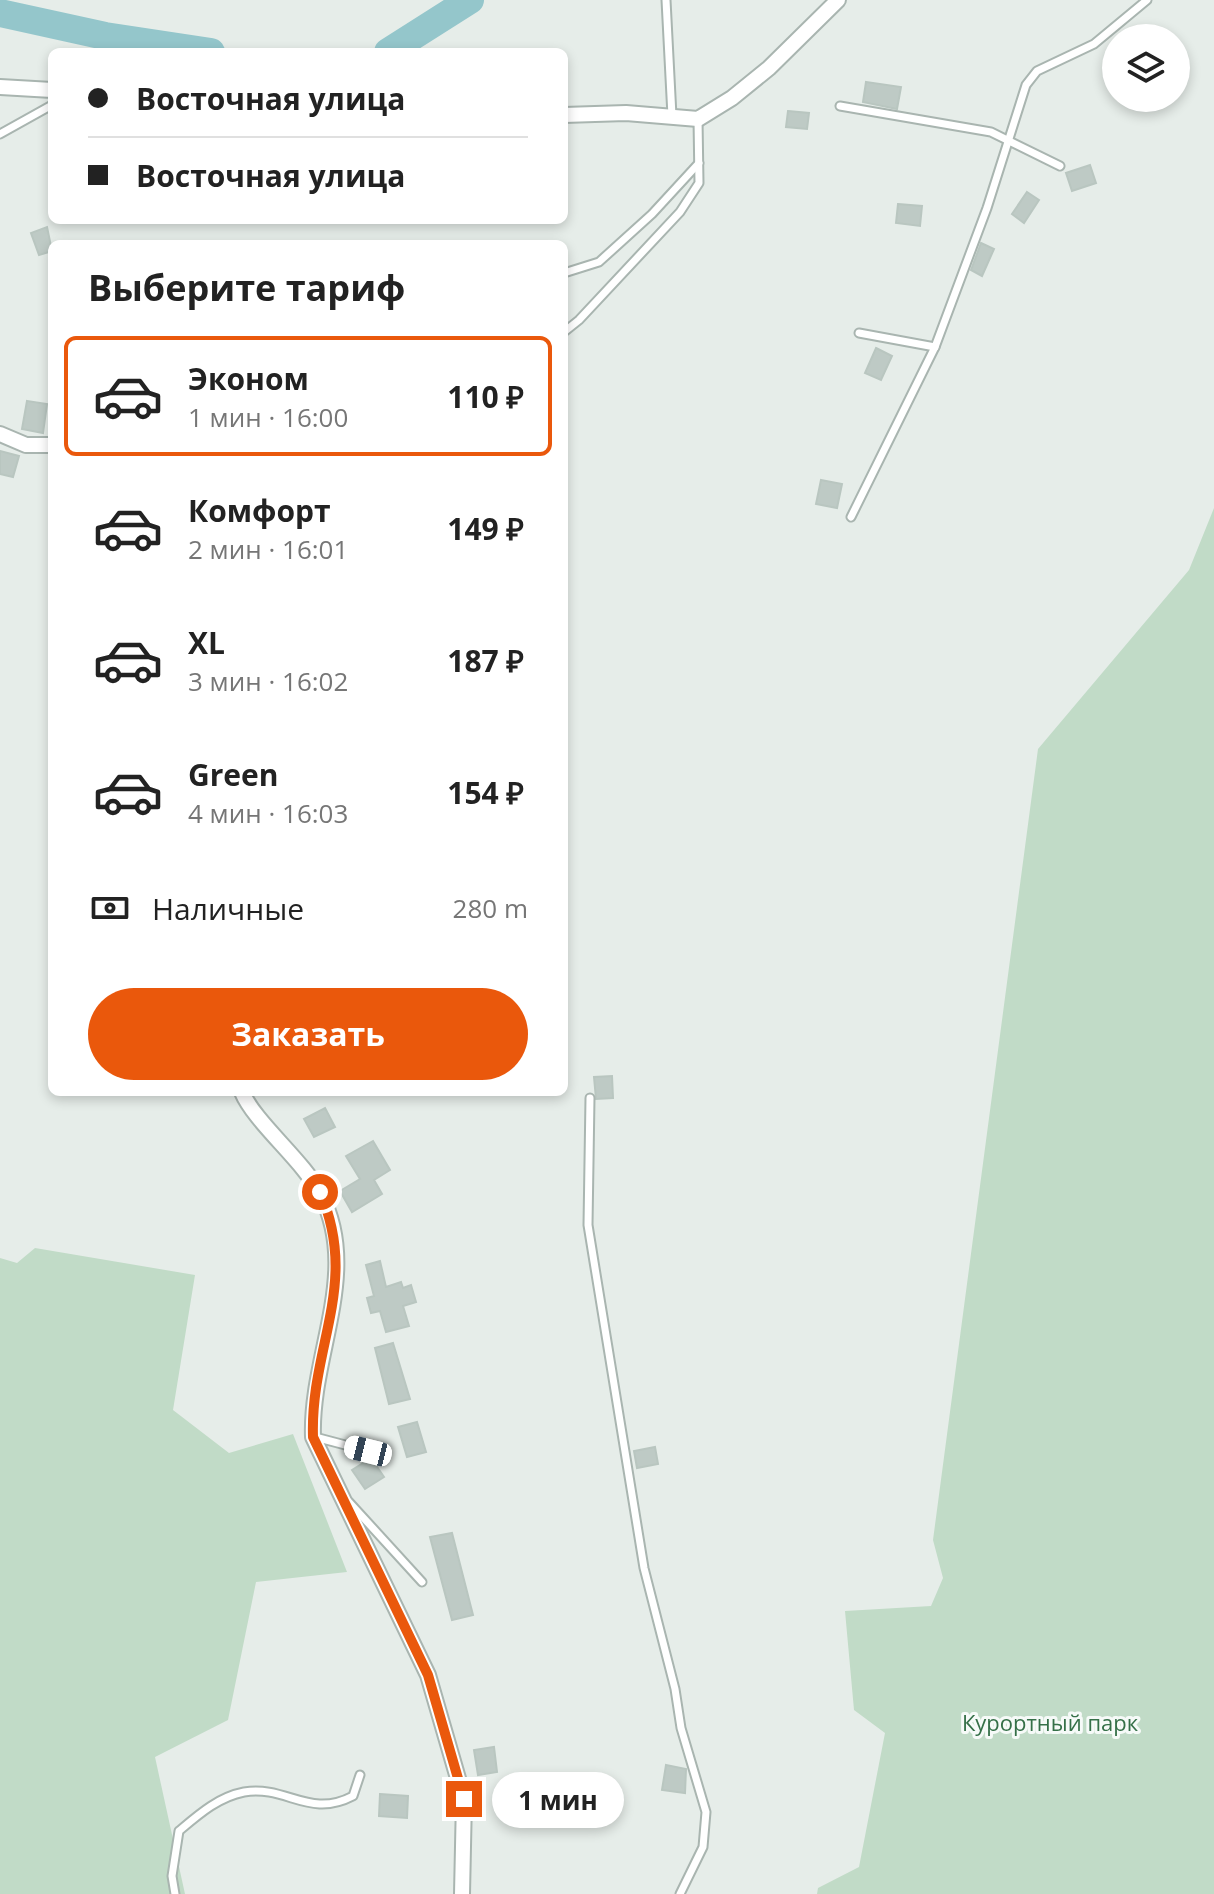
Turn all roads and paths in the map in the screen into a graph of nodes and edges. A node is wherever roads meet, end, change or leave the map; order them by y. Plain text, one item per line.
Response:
1 (666, 0) edge
2 (838, 0) edge
3 (1147, 0) edge
4 (0, 87) edge
5 (48, 90) edge
6 (840, 106) dead end
7 (48, 107) edge
8 (568, 115) edge
9 (672, 118) junction
10 (698, 119) junction
11 (0, 134) edge
12 (1006, 139) junction
13 (699, 163) junction
14 (1060, 166) dead end
15 (568, 272) edge
16 (568, 329) edge
17 (859, 333) dead end
18 (935, 347) junction
19 (0, 434) edge
20 (48, 445) edge
21 (851, 517) dead end
22 (245, 1096) edge
23 (590, 1098) dead end
24 (313, 1437) junction
25 (368, 1451) dead end
26 (341, 1495) junction
27 (422, 1582) dead end
28 (360, 1775) dead end
29 (175, 1894) edge
30 (462, 1894) edge
31 (680, 1894) edge

1 - 9 lane
2 - 10 street
3 - 12 lane
4 - 5 street
6 - 12 lane
7 - 11 lane
8 - 9 street
9 - 10 street
10 - 13 lane
12 - 14 lane
12 - 18 lane
13 - 15 lane
13 - 16 lane
17 - 18 lane
18 - 21 lane
19 - 20 street
22 - 24 street
23 - 31 lane
24 - 25 lane
24 - 26 street
26 - 27 lane
26 - 30 street
28 - 29 lane

